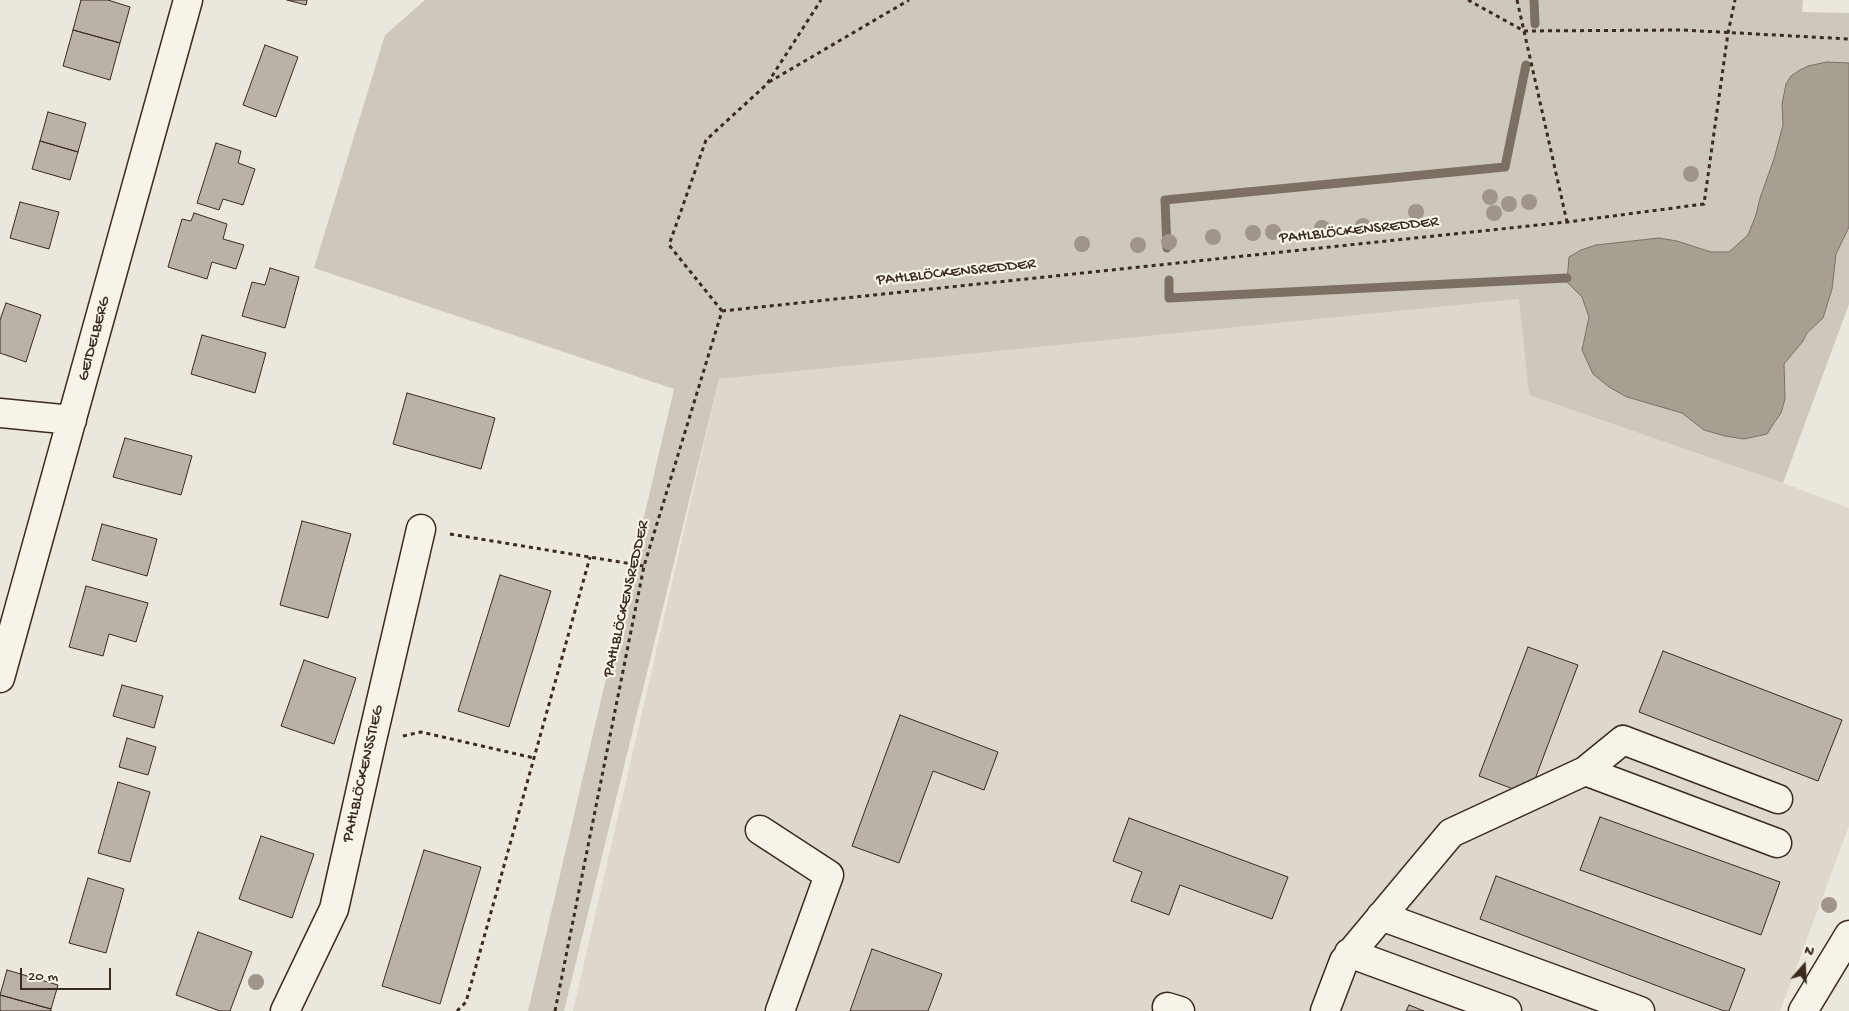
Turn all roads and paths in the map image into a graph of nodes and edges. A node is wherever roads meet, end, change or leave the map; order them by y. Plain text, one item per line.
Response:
1 (188, 0) edge
2 (822, 0) edge
3 (908, 0) edge
4 (1468, 0) edge
5 (1517, 0) edge
6 (1735, 0) edge
7 (1524, 31) junction
8 (1728, 33) junction
9 (1849, 39) edge
10 (767, 84) junction
11 (1567, 222) junction
12 (722, 311) junction
13 (0, 413) edge
14 (72, 420) junction
15 (421, 529) joint
16 (590, 557) junction
17 (644, 566) junction
18 (0, 678) edge
19 (370, 744) junction
20 (534, 758) junction
21 (1585, 771) junction
22 (1778, 799) dead end
23 (760, 830) dead end
24 (1777, 843) dead end
25 (1381, 916) junction
26 (1849, 935) edge
27 (1350, 954) junction
28 (285, 1011) edge
29 (457, 1011) edge
30 (555, 1011) edge
31 (780, 1011) edge
32 (1325, 1011) edge
33 (1507, 1011) edge
34 (1640, 1011) edge
35 (1803, 1011) edge

1 - 14 street, GEIDELBERG
2 - 10 path
3 - 10 path
4 - 7 path
5 - 7 path
6 - 8 path, PAHLBLÖCKENSREDDER
7 - 8 path
7 - 11 path
8 - 9 path
8 - 11 path, PAHLBLÖCKENSREDDER
10 - 12 path
11 - 12 path, PAHLBLÖCKENSREDDER
12 - 17 path, PAHLBLÖCKENSREDDER
13 - 14 street
14 - 18 street, GEIDELBERG
15 - 16 path
15 - 19 street, PAHLBLÖCKENSSTIEG
16 - 17 path
16 - 20 path
17 - 30 path, PAHLBLÖCKENSREDDER
19 - 20 path
19 - 28 street, PAHLBLÖCKENSSTIEG
20 - 29 path
21 - 22 street
21 - 24 street
21 - 25 street
23 - 31 street
25 - 27 street
25 - 34 street
26 - 35 street
27 - 32 street
27 - 33 street

